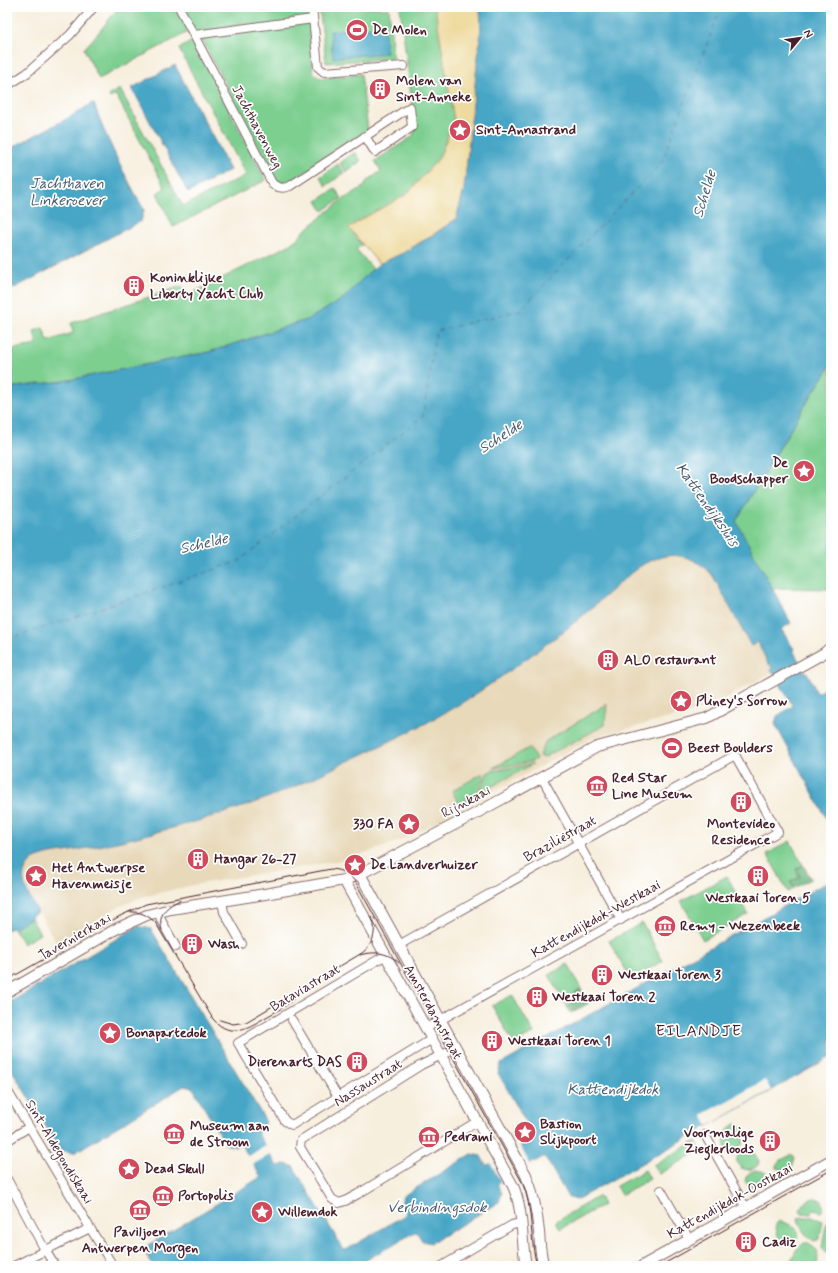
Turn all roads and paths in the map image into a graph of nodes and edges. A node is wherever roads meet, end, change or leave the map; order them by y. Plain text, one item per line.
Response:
1 (94, 7) edge
2 (179, 7) edge
3 (312, 7) edge
4 (313, 19) junction
5 (194, 35) junction
6 (404, 66) dead end
7 (8, 86) edge
8 (365, 136) junction
9 (831, 647) edge
10 (735, 756) joint
11 (542, 778) junction
12 (578, 844) junction
13 (360, 874) junction
14 (344, 880) junction
15 (222, 901) junction
16 (159, 912) junction
17 (621, 920) junction
18 (242, 944) dead end
19 (399, 945) junction
20 (176, 947) dead end
21 (386, 955) junction
22 (7, 992) edge
23 (292, 1020) dead end
24 (440, 1020) junction
25 (426, 1028) junction
26 (432, 1039) junction
27 (456, 1048) junction
28 (442, 1055) junction
29 (7, 1090) edge
30 (338, 1097) junction
31 (285, 1121) joint
32 (478, 1121) junction
33 (29, 1127) junction
34 (705, 1135) dead end
35 (7, 1141) edge
36 (831, 1160) edge
37 (7, 1179) edge
38 (661, 1190) dead end
39 (746, 1208) junction
40 (521, 1223) junction
41 (90, 1228) junction
42 (689, 1239) junction
43 (46, 1250) junction
44 (14, 1266) edge
45 (55, 1266) edge
46 (113, 1266) edge
47 (442, 1266) edge
48 (526, 1266) edge
49 (544, 1266) edge
50 (642, 1266) edge

1 - 7 street
2 - 5 street, Jachthavenweg
3 - 4 street
4 - 5 street
4 - 6 street
5 - 8 street, Jachthavenweg
8 - 8 street, Jachthavenweg
9 - 11 street, Rijnkaai
10 - 12 street, Braziliëstraat
10 - 17 street, Kattendijkdok-Westkaai
11 - 12 street
11 - 13 street, Rijnkaai
12 - 17 street
12 - 19 street, Braziliëstraat
13 - 14 street, Rijnkaai
13 - 19 street, Amsterdamstraat
14 - 15 street, Rijnkaai
14 - 21 street, Amsterdamstraat
15 - 16 street, Rijnkaai
15 - 18 street
16 - 20 street
16 - 22 street, Tavernierkaai
17 - 24 street, Kattendijkdok-Westkaai
19 - 24 street, Amsterdamstraat
21 - 25 street, Amsterdamstraat
21 - 31 street, Bataviastraat
23 - 30 street, Nassaustraat
24 - 25 street, Kattendijkdok-Westkaai
24 - 27 street, Amsterdamstraat
25 - 26 street, Amsterdamstraat
26 - 28 street, Amsterdamstraat
26 - 30 street, Nassaustraat
27 - 28 street, Nassaustraat
27 - 49 street, Amsterdamstraat
28 - 32 street, Amsterdamstraat
28 - 32 street, Nassaustraat
29 - 33 street, Sint-Aldegondiskaai
30 - 31 street, Nassaustraat
32 - 40 street, Amsterdamstraat
33 - 35 street
33 - 41 street, Sint-Aldegondiskaai
34 - 39 street
36 - 39 street, Kattendijkdok-Oostkaai
37 - 43 street
38 - 42 street
39 - 42 street, Kattendijkdok-Oostkaai
40 - 47 street
40 - 48 street, Amsterdamstraat
41 - 43 street
41 - 46 street, Sint-Aldegondiskaai
42 - 50 street, Kattendijkdok-Oostkaai
43 - 44 street
43 - 45 street

